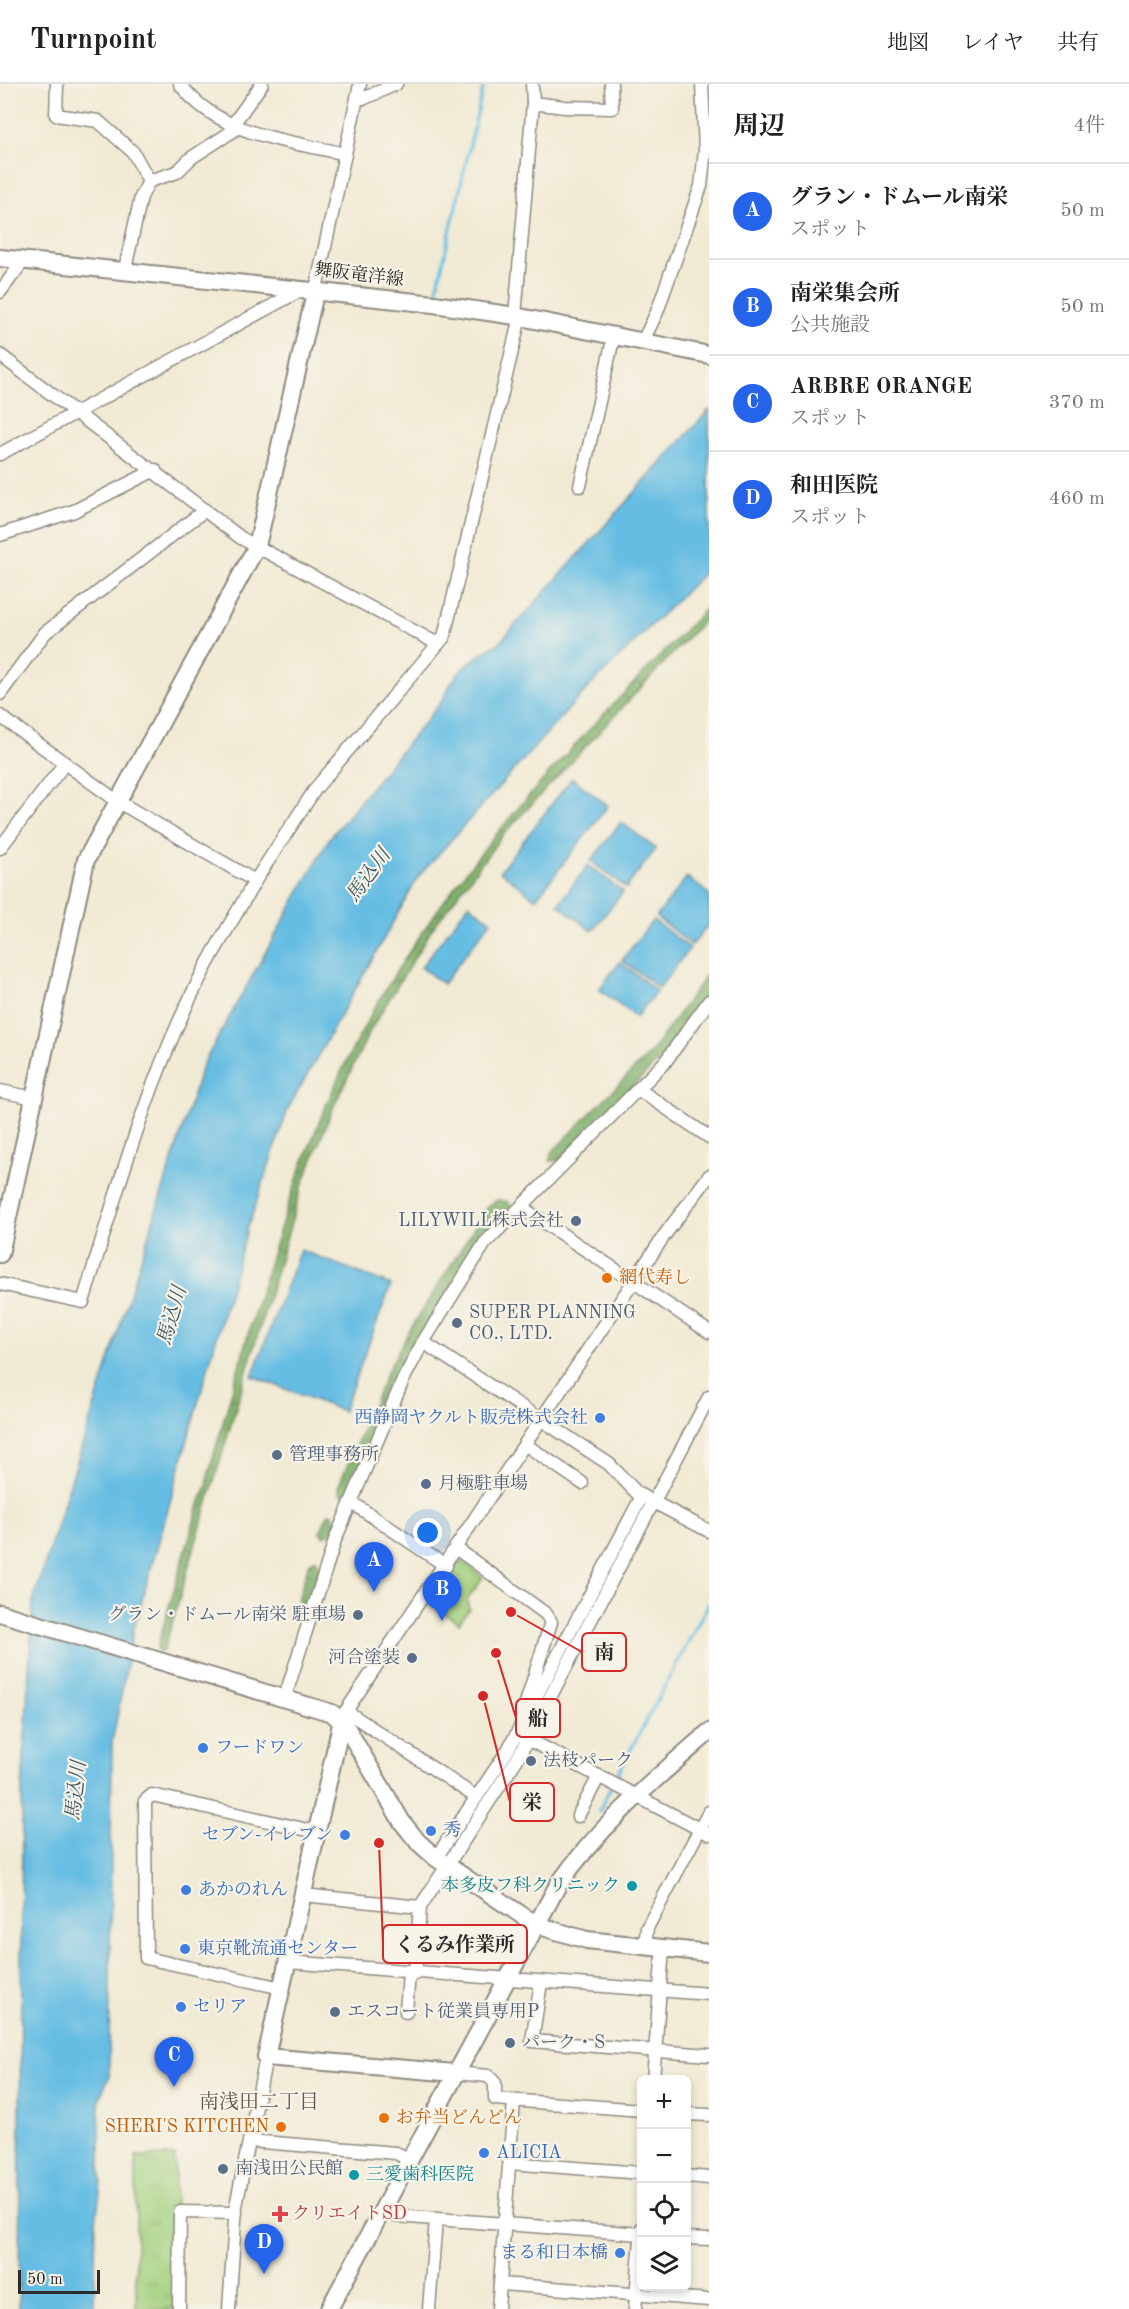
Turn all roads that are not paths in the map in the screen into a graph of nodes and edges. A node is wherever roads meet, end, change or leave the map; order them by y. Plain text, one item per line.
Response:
1 (57, 84) edge
2 (180, 84) edge
3 (262, 84) edge
4 (360, 84) edge
5 (396, 84) edge
6 (532, 84) edge
7 (611, 84) edge
8 (702, 84) edge
9 (357, 98) junction
10 (533, 103) junction
11 (234, 128) junction
12 (345, 154) junction
13 (149, 181) junction
14 (0, 258) edge
15 (24, 260) junction
16 (125, 269) junction
17 (311, 289) junction
18 (0, 292) edge
19 (518, 316) junction
20 (614, 335) junction
21 (643, 341) junction
22 (0, 355) edge
23 (709, 355) edge
24 (77, 412) junction
25 (0, 454) edge
26 (155, 470) junction
27 (580, 486) dead end
28 (206, 510) junction
29 (0, 535) edge
30 (257, 546) junction
31 (438, 644) junction
32 (0, 694) edge
33 (0, 716) edge
34 (65, 763) junction
35 (117, 801) junction
36 (0, 848) edge
37 (255, 881) junction
38 (709, 1001) edge
39 (638, 1089) junction
40 (0, 1091) edge
41 (34, 1098) junction
42 (709, 1137) edge
43 (709, 1176) edge
44 (521, 1207) junction
45 (0, 1254) edge
46 (634, 1283) junction
47 (0, 1284) edge
48 (709, 1332) edge
49 (423, 1342) junction
50 (709, 1397) edge
51 (542, 1420) junction
52 (526, 1445) junction
53 (582, 1483) dead end
54 (648, 1499) junction
55 (351, 1502) junction
56 (709, 1531) edge
57 (457, 1549) junction
58 (446, 1566) junction
59 (6, 1615) edge
60 (284, 1700) junction
61 (528, 1711) junction
62 (344, 1716) junction
63 (709, 1732) edge
64 (522, 1736) junction
65 (599, 1776) junction
66 (636, 1796) junction
67 (476, 1797) junction
68 (709, 1812) edge
69 (578, 1816) dead end
70 (317, 1832) junction
71 (704, 1832) edge
72 (442, 1862) junction
73 (303, 1895) junction
74 (420, 1907) junction
75 (536, 1923) junction
76 (645, 1946) junction
77 (663, 1948) junction
78 (709, 1953) edge
79 (288, 1962) junction
80 (412, 1974) junction
81 (505, 1980) junction
82 (541, 1982) junction
83 (282, 1988) junction
84 (659, 1990) junction
85 (709, 1994) edge
86 (406, 2012) dead end
87 (655, 2051) junction
88 (709, 2055) edge
89 (266, 2057) junction
90 (455, 2073) junction
91 (652, 2075) edge
92 (514, 2101) junction
93 (637, 2110) edge
94 (691, 2114) edge
95 (709, 2115) edge
96 (250, 2141) junction
97 (409, 2159) junction
98 (509, 2163) junction
99 (637, 2173) edge
100 (691, 2176) edge
101 (709, 2178) edge
102 (382, 2209) junction
103 (236, 2213) junction
104 (436, 2219) junction
105 (504, 2224) junction
106 (637, 2234) edge
107 (641, 2237) edge
108 (691, 2238) edge
109 (709, 2239) edge
110 (500, 2284) junction
111 (637, 2294) junction
112 (709, 2300) edge
113 (179, 2309) edge
114 (229, 2309) edge
115 (329, 2309) edge
116 (429, 2309) edge
117 (498, 2309) edge
118 (636, 2309) edge

1 - 13 street
2 - 11 street
3 - 11 street
4 - 9 street
5 - 9 street
6 - 10 street
7 - 10 street
8 - 21 street
9 - 12 street
10 - 19 street
11 - 12 street
11 - 13 street
12 - 17 street
13 - 16 street
14 - 15 street, 舞阪竜洋線
15 - 16 street, 舞阪竜洋線
15 - 18 street
16 - 17 street, 舞阪竜洋線
17 - 19 street, 舞阪竜洋線
17 - 24 street
17 - 30 street
19 - 20 street, 舞阪竜洋線
19 - 31 street
20 - 21 street, 舞阪竜洋線
20 - 27 street
21 - 23 street, 舞阪竜洋線
22 - 24 street
24 - 25 street
24 - 26 street
26 - 28 street
26 - 29 street
28 - 30 street
28 - 32 street
30 - 31 street
30 - 35 street
31 - 37 street
33 - 34 street
34 - 35 street
34 - 36 street
35 - 37 street
35 - 41 street
37 - 47 street
38 - 39 street
39 - 42 street
39 - 44 street
40 - 41 street
41 - 45 street
43 - 46 street
44 - 46 street
44 - 49 street
46 - 48 street
46 - 51 street
49 - 51 street
49 - 55 street
50 - 54 street
51 - 52 street
51 - 54 street
52 - 53 street
52 - 57 street
54 - 56 street
54 - 61 street
54 - 64 street
55 - 58 street
55 - 60 street
57 - 58 street
57 - 61 street
58 - 62 street
59 - 60 street
60 - 62 street
61 - 64 street
62 - 67 street
62 - 70 street
62 - 72 street
63 - 66 street
64 - 65 street
64 - 67 street
64 - 72 street
65 - 66 street
65 - 69 street
66 - 71 street
66 - 75 street
67 - 72 street
68 - 71 street
70 - 73 street
70 - 83 street
71 - 76 street
72 - 74 street
72 - 75 street
73 - 74 street
73 - 79 street
74 - 80 street
75 - 76 street
75 - 81 street
76 - 77 street
77 - 78 street
77 - 84 street
79 - 80 street
79 - 83 street
80 - 81 street
80 - 86 street
81 - 82 street
81 - 90 street
82 - 84 street
82 - 87 street
83 - 89 street
84 - 85 street
84 - 87 street
87 - 88 street
87 - 91 street
89 - 90 street
89 - 96 street
90 - 92 street
90 - 97 street
92 - 93 street
92 - 98 street
94 - 95 street
96 - 97 street
96 - 103 street
97 - 102 street
98 - 99 street
98 - 105 street
100 - 101 street
102 - 104 street
102 - 115 street
103 - 113 street
103 - 114 street
104 - 105 street
104 - 116 street
105 - 106 street
105 - 110 street
107 - 111 street
108 - 109 street
110 - 111 street
110 - 117 street
111 - 112 street
111 - 118 street

